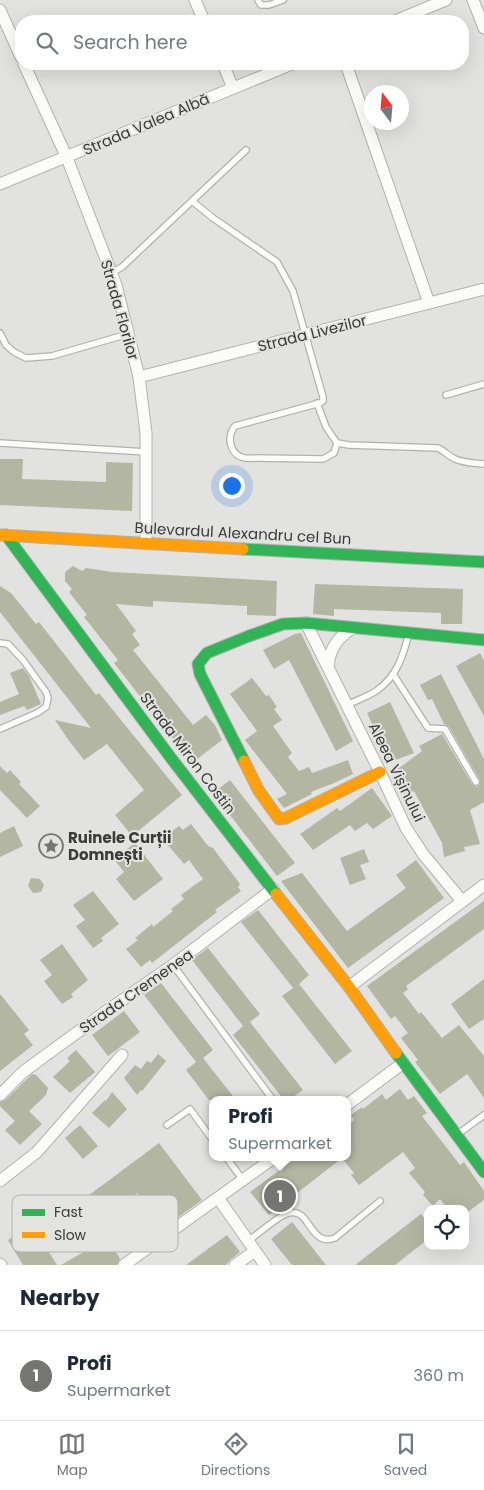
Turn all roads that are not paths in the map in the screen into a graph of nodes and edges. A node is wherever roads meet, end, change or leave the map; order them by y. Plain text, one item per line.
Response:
1 (195, 0) edge
2 (258, 0) edge
3 (283, 0) edge
4 (446, 0) edge
5 (473, 0) edge
6 (0, 10) edge
7 (201, 15) edge
8 (410, 15) edge
9 (484, 28) edge
10 (15, 44) edge
11 (27, 70) edge
12 (226, 70) edge
13 (277, 70) edge
14 (348, 70) edge
15 (233, 88) junction
16 (246, 150) dead end
17 (67, 158) junction
18 (0, 184) edge
19 (192, 201) junction
20 (111, 274) junction
21 (484, 290) edge
22 (429, 303) junction
23 (0, 333) edge
24 (128, 334) junction
25 (305, 335) junction
26 (139, 377) junction
27 (484, 384) edge
28 (446, 395) dead end
29 (317, 403) junction
30 (0, 443) edge
31 (336, 443) junction
32 (146, 452) junction
33 (484, 464) edge
34 (3, 535) edge
35 (146, 542) junction
36 (484, 562) edge
37 (306, 623) junction
38 (353, 628) junction
39 (409, 633) junction
40 (484, 640) edge
41 (0, 643) edge
42 (328, 666) junction
43 (393, 674) junction
44 (347, 705) junction
45 (0, 729) edge
46 (380, 772) junction
47 (476, 782) dead end
48 (484, 886) edge
49 (273, 889) junction
50 (462, 901) junction
51 (173, 965) junction
52 (349, 987) junction
53 (122, 1055) dead end
54 (403, 1063) junction
55 (0, 1095) edge
56 (270, 1096) edge
57 (351, 1102) edge
58 (484, 1115) edge
59 (167, 1124) dead end
60 (209, 1135) edge
61 (456, 1135) junction
62 (229, 1161) edge
63 (269, 1161) edge
64 (484, 1172) edge
65 (243, 1180) junction
66 (0, 1181) edge
67 (218, 1198) junction
68 (380, 1201) dead end
69 (178, 1227) edge
70 (252, 1246) junction
71 (144, 1252) edge
72 (128, 1264) edge
73 (235, 1265) edge
74 (265, 1265) edge

1 - 7 street
2 - 3 lane
4 - 8 street
5 - 9 street
6 - 10 street
11 - 17 street, Strada Florilor
12 - 15 street
13 - 15 street, Strada Valea Albă
14 - 22 street
15 - 17 street, Strada Valea Albă
16 - 19 lane
17 - 18 street, Strada Valea Albă
17 - 20 street, Strada Florilor
19 - 20 lane
19 - 25 lane
20 - 24 street, Strada Florilor
21 - 22 street, Strada Livezilor
22 - 25 street, Strada Livezilor
23 - 24 lane
24 - 26 street, Strada Florilor
25 - 26 street, Strada Livezilor
25 - 29 lane
26 - 32 street, Strada Florilor
27 - 28 lane
29 - 31 lane
29 - 31 lane
30 - 32 lane
31 - 33 lane
32 - 35 street, Strada Florilor
34 - 35 street, Bulevardul Alexandru cel Bun
34 - 49 street, Strada Miron Costin
35 - 36 street, Bulevardul Alexandru cel Bun
37 - 38 street
37 - 42 street, Aleea Vișinului
37 - 46 street
38 - 39 street
38 - 42 street
39 - 40 street
39 - 43 lane
41 - 45 lane
42 - 44 street, Aleea Vișinului
43 - 44 lane
43 - 47 lane
44 - 46 street, Aleea Vișinului
46 - 50 street, Aleea Vișinului
48 - 50 street
49 - 51 street, Strada Cremenea
49 - 52 street, Strada Miron Costin
50 - 52 street
51 - 55 street, Strada Cremenea
51 - 56 lane
52 - 54 street, Strada Miron Costin
53 - 66 street
54 - 57 street
54 - 61 street, Strada Miron Costin
58 - 61 lane
59 - 60 lane
61 - 64 street, Strada Miron Costin
62 - 65 lane
63 - 65 street
65 - 67 street
67 - 69 street
67 - 70 street
68 - 70 lane
70 - 73 street
70 - 74 street
71 - 72 street

